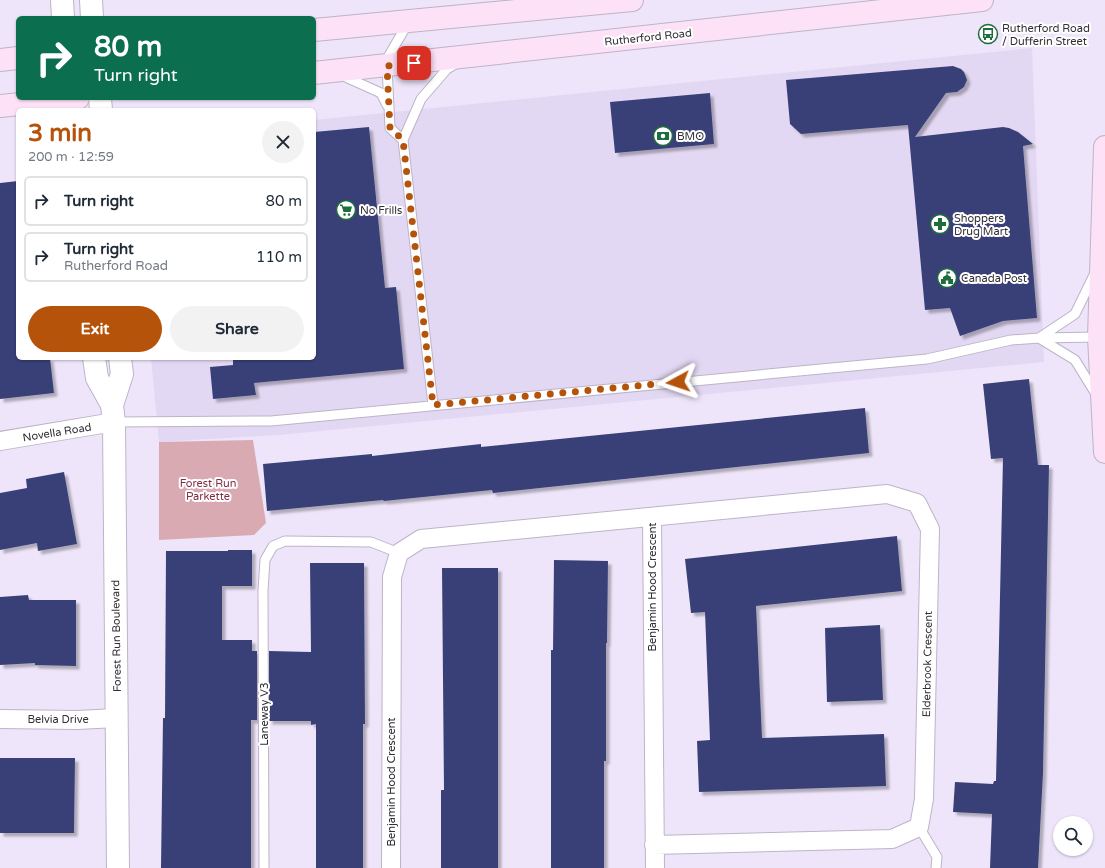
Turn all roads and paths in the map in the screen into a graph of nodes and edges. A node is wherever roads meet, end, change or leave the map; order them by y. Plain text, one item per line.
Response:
1 (62, 0) edge
2 (90, 0) edge
3 (632, 0) edge
4 (982, 0) edge
5 (63, 16) edge
6 (92, 16) edge
7 (409, 21) junction
8 (316, 30) edge
9 (469, 57) junction
10 (16, 58) edge
11 (0, 60) edge
12 (387, 66) junction
13 (323, 72) edge
14 (70, 101) edge
15 (0, 106) edge
16 (389, 108) junction
17 (403, 140) junction
18 (1105, 147) edge
19 (1101, 260) junction
20 (1039, 338) junction
21 (1102, 340) edge
22 (94, 360) edge
23 (120, 360) edge
24 (1102, 403) junction
25 (433, 405) junction
26 (113, 414) junction
27 (0, 441) edge
28 (1105, 452) edge
29 (652, 517) junction
30 (399, 553) junction
31 (116, 718) junction
32 (0, 719) edge
33 (919, 827) junction
34 (654, 845) junction
35 (118, 868) edge
36 (264, 868) edge
37 (391, 868) edge
38 (655, 868) edge
39 (936, 868) edge

1 - 5 street
2 - 6 street
3 - 7 main road
4 - 9 main road, Rutherford Road
7 - 8 main road
7 - 12 lane
9 - 12 main road, Rutherford Road
9 - 17 lane
10 - 11 main road
12 - 13 main road, Rutherford Road
12 - 16 lane
13 - 16 lane
14 - 15 main road
16 - 17 lane
17 - 25 lane
18 - 19 main road
19 - 20 lane
19 - 21 main road
20 - 21 lane
20 - 24 lane
20 - 25 lane
21 - 24 main road
22 - 26 street, Forest Run Boulevard
23 - 26 street, Forest Run Boulevard
24 - 28 main road
25 - 26 lane
26 - 27 street, Novella Road
26 - 31 street, Forest Run Boulevard
29 - 30 street, Benjamin Hood Crescent
29 - 33 street, Elderbrook Crescent
29 - 34 street, Benjamin Hood Crescent
30 - 36 lane, Laneway V3
30 - 37 street, Benjamin Hood Crescent
31 - 32 street, Belvia Drive
31 - 35 street, Forest Run Boulevard
33 - 34 street
33 - 39 lane
34 - 38 street, Benjamin Hood Crescent

